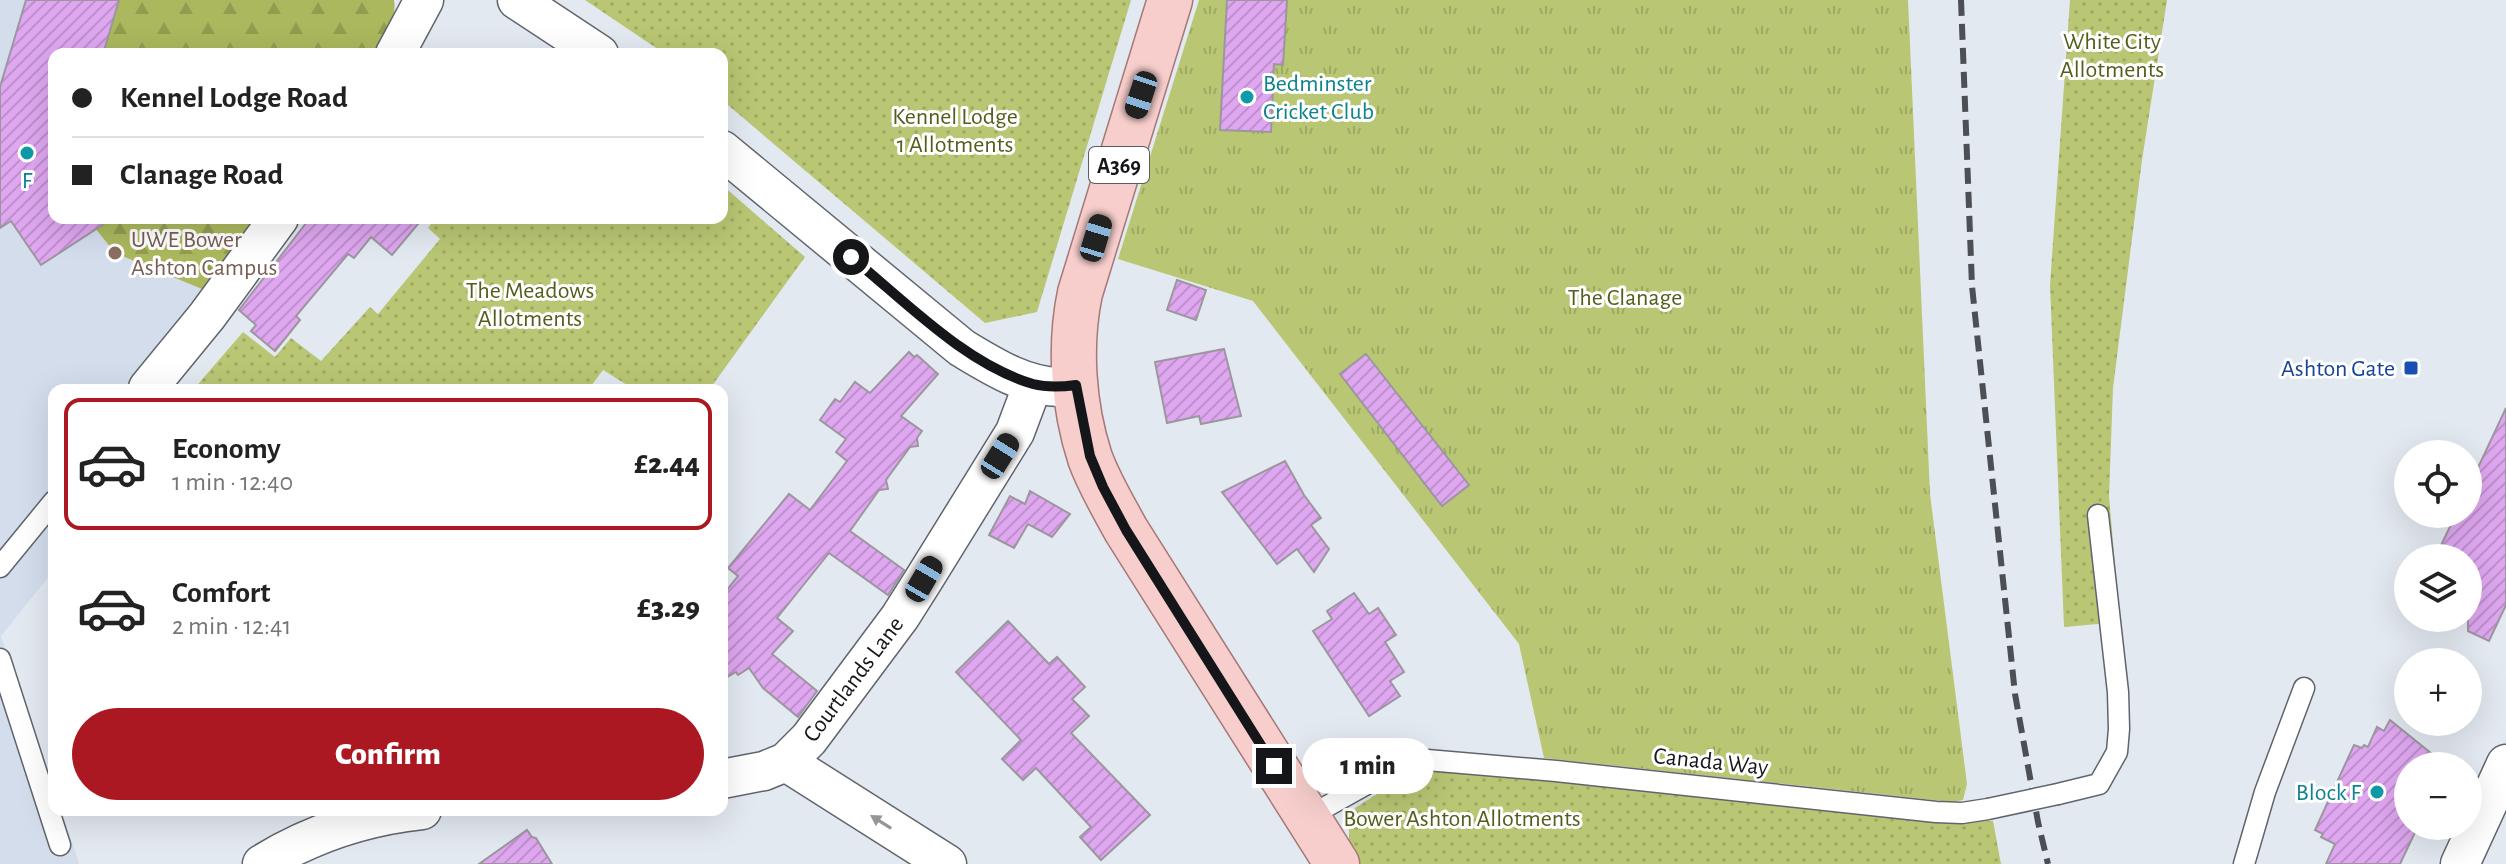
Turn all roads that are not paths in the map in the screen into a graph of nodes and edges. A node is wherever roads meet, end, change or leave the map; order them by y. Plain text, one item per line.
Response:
1 (424, 0) edge
2 (517, 0) edge
3 (1170, 0) edge
4 (398, 48) edge
5 (590, 48) edge
6 (728, 155) edge
7 (275, 224) edge
8 (151, 384) edge
9 (1033, 384) junction
10 (1076, 385) junction
11 (48, 508) edge
12 (2098, 515) dead end
13 (0, 567) edge
14 (0, 659) edge
15 (2304, 688) dead end
16 (786, 762) junction
17 (2506, 764) edge
18 (728, 778) edge
19 (48, 808) edge
20 (51, 816) edge
21 (383, 816) edge
22 (1306, 818) junction
23 (60, 845) dead end
24 (262, 864) edge
25 (947, 864) edge
26 (1337, 864) edge
27 (2244, 864) edge
28 (2460, 864) edge

1 - 4 street
2 - 5 street
3 - 10 main road, A369
6 - 9 street
7 - 8 street
9 - 10 street
9 - 16 street, Courtlands Lane
10 - 22 main road, A369
11 - 13 lane
12 - 22 lane, Canada Way, bridge
14 - 19 lane
15 - 27 lane
16 - 18 street
25 -> 16 street
17 - 28 street
20 - 23 lane
21 - 24 street
22 - 26 main road, A369

